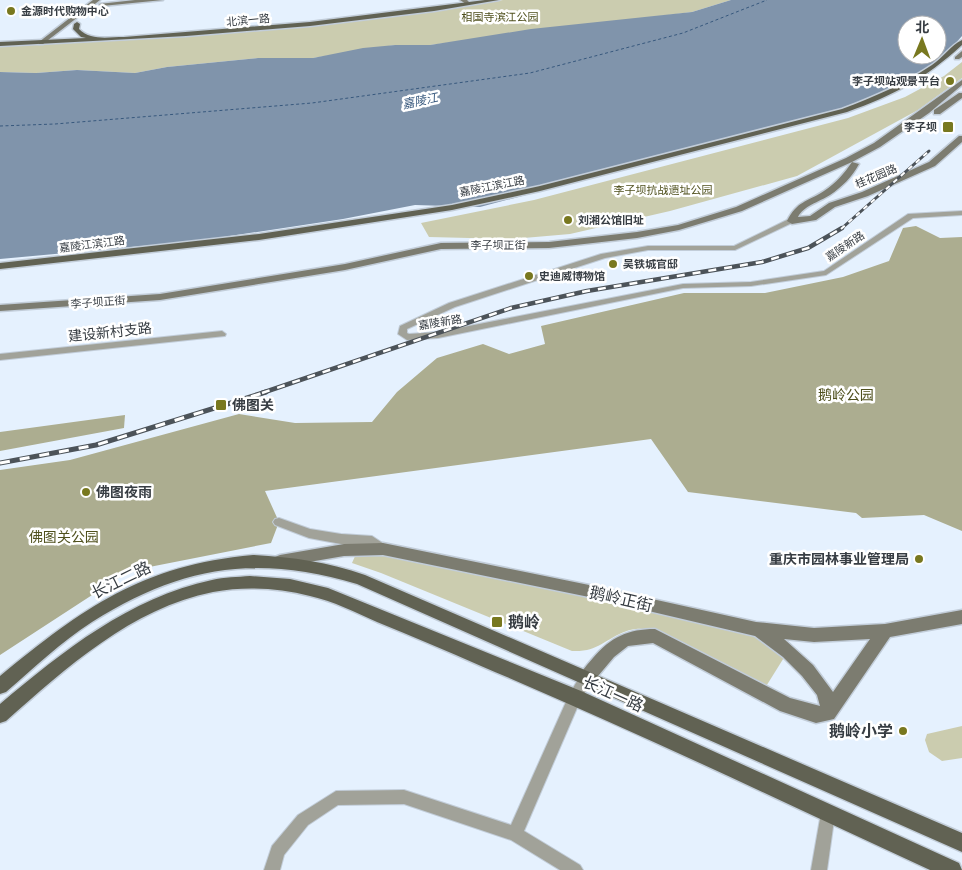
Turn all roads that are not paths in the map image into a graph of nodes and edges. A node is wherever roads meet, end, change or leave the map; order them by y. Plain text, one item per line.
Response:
1 (160, 0) edge
2 (478, 0) edge
3 (496, 0) edge
4 (102, 1) edge
5 (465, 1) edge
6 (67, 23) junction
7 (77, 24) junction
8 (100, 38) junction
9 (54, 39) junction
10 (20, 41) junction
11 (42, 42) junction
12 (962, 42) edge
13 (0, 43) edge
14 (960, 54) edge
15 (962, 82) edge
16 (962, 95) edge
17 (962, 138) edge
18 (855, 164) junction
19 (962, 213) edge
20 (792, 221) junction
21 (0, 266) edge
22 (0, 273) edge
23 (182, 297) junction
24 (0, 308) edge
25 (0, 315) edge
26 (222, 334) dead end
27 (0, 357) edge
28 (279, 522) dead end
29 (383, 549) junction
30 (280, 561) junction
31 (962, 617) edge
32 (756, 629) junction
33 (885, 631) junction
34 (587, 677) junction
35 (0, 686) edge
36 (575, 697) junction
37 (828, 713) junction
38 (0, 715) edge
39 (828, 813) junction
40 (515, 834) junction
41 (962, 843) edge
42 (272, 870) edge
43 (575, 870) edge
44 (819, 870) edge
45 (952, 870) edge

1 - 4 main road
2 - 5 main road, 北滨一路
3 - 9 main road, 北滨一路
4 - 6 main road
4 - 7 main road
5 - 8 main road, 北滨一路
6 - 7 main road
6 - 9 main road
7 - 8 main road
7 - 9 main road
8 - 9 main road, 北滨一路
9 - 10 main road
9 - 11 main road, 北滨一路
10 - 11 main road, 北滨一路
10 - 13 main road, 北滨一路
11 - 13 main road, 北滨一路
12 - 21 main road, 嘉陵江滨江路
14 - 22 main road, 嘉陵江滨江路
15 - 23 main road, 李子坝正街
16 - 18 main road, 李子坝正街
17 - 20 main road, 桂花园路
18 - 20 main road, 嘉陵新路
18 - 23 main road, 李子坝正街
19 - 20 street, 嘉陵新路
23 - 24 main road, 李子坝正街
23 - 25 main road, 李子坝正街
26 - 27 street, 建设新村支路
28 - 29 street
29 - 30 main road, 鹅岭正街
29 - 32 main road, 鹅岭正街
30 - 34 main road, 长江一路
30 - 35 main road, 长江二路
31 - 33 main road, 鹅岭正街
32 - 33 main road, 鹅岭正街
32 - 37 main road
33 - 37 main road
34 - 36 street
34 - 37 main road
34 - 41 main road, 长江一路
36 - 38 main road, 长江一路
36 - 39 main road, 长江一路
36 - 40 street
39 - 44 street
39 - 45 main road, 长江一路
40 - 42 street
40 - 43 street

